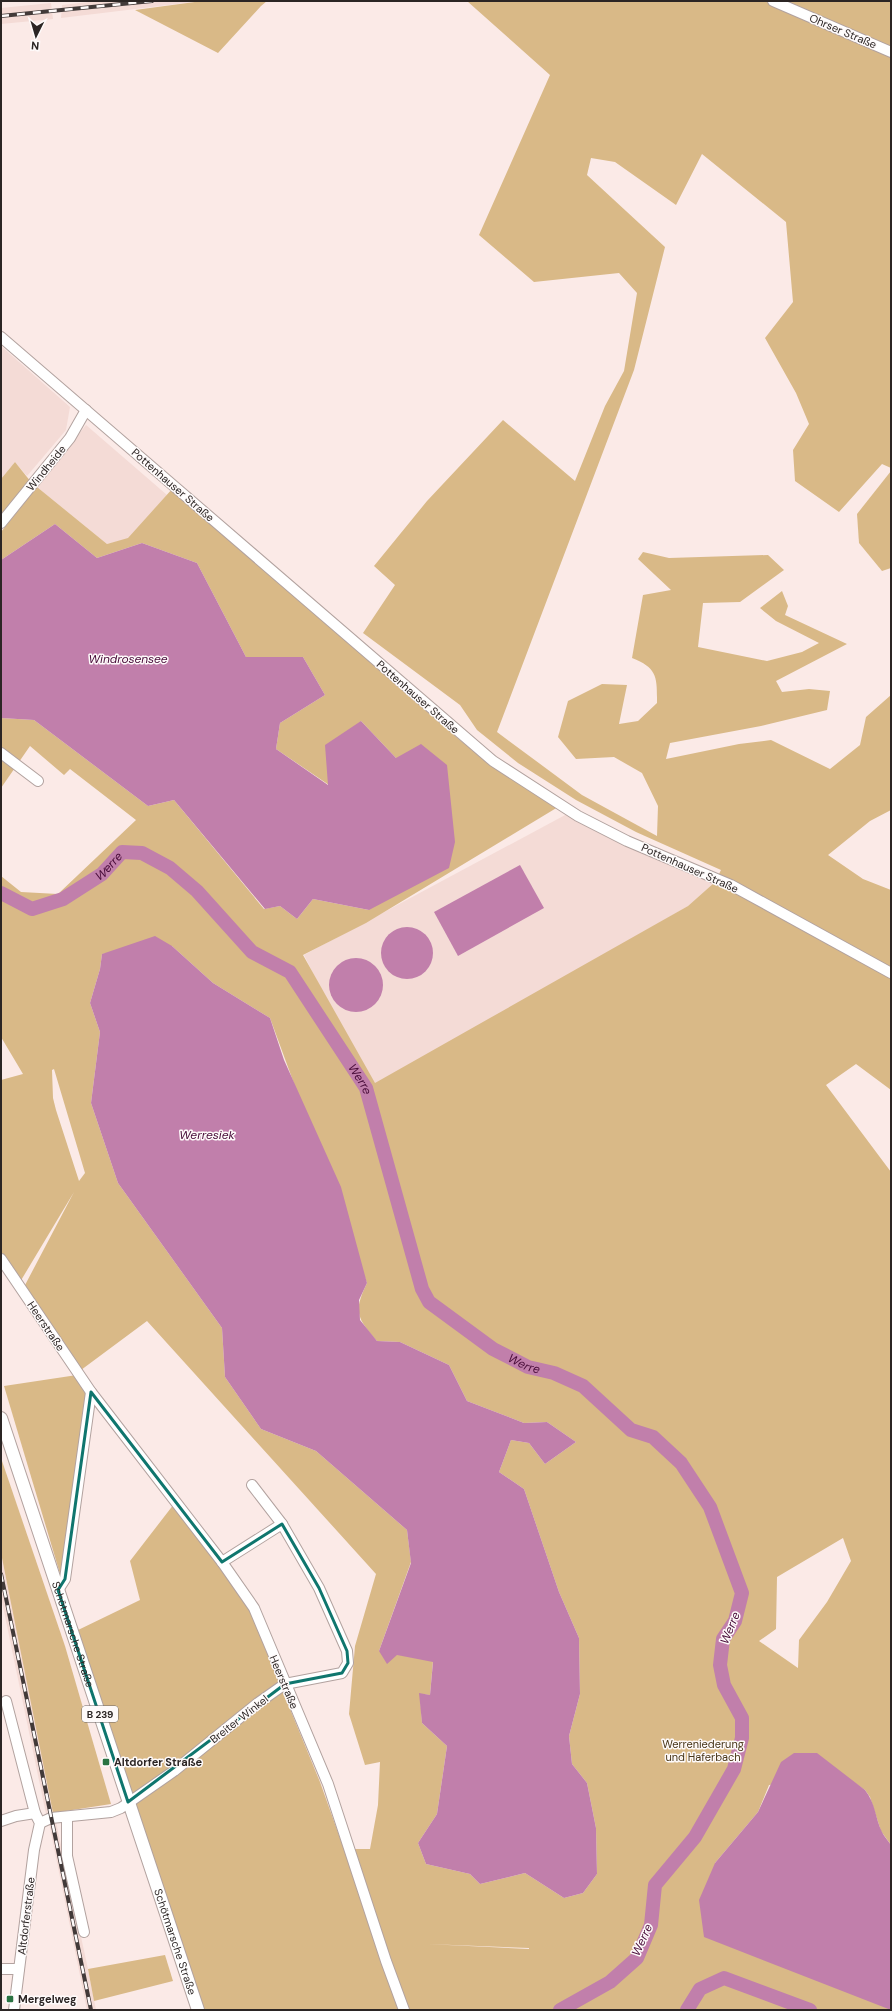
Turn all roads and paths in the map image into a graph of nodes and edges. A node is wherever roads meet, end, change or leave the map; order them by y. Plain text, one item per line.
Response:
1 (773, 1) edge
2 (891, 52) edge
3 (1, 337) edge
4 (86, 410) junction
5 (1, 523) edge
6 (1, 753) edge
7 (38, 781) dead end
8 (891, 973) edge
9 (1, 1259) edge
10 (91, 1392) junction
11 (1, 1418) edge
12 (252, 1485) dead end
13 (282, 1524) junction
14 (222, 1562) junction
15 (58, 1590) junction
16 (284, 1684) junction
17 (6, 1701) dead end
18 (5, 1712) edge
19 (128, 1802) junction
20 (35, 1813) junction
21 (67, 1817) junction
22 (1, 1821) edge
23 (40, 1823) junction
24 (84, 1932) dead end
25 (1, 1968) edge
26 (19, 1968) junction
27 (14, 2010) edge
28 (198, 2010) edge
29 (404, 2010) edge

1 - 2 street, Ohrser Straße
3 - 4 street, Pottenhauser Straße
4 - 5 street, Windheide
4 - 8 street, Pottenhauser Straße
6 - 7 street
9 - 10 street, Heerstraße
10 - 14 street, Heerstraße
10 - 15 street
11 - 15 main road, Schötmarsche Straße / B 239
12 - 13 street, Breiter Winkel
13 - 14 street
13 - 16 street, Breiter Winkel
14 - 16 street, Heerstraße
15 - 19 main road, Schötmarsche Straße / B 239
16 - 19 street, Breiter Winkel
16 - 29 street, Heerstraße
17 - 18 street
18 - 20 street
19 - 21 street
19 - 28 main road, Schötmarsche Straße / B 239
20 - 22 street
20 - 23 street
21 - 23 street
21 - 24 street
23 - 26 street, Altdorferstraße
25 - 26 street
26 - 27 street, Altdorferstraße

